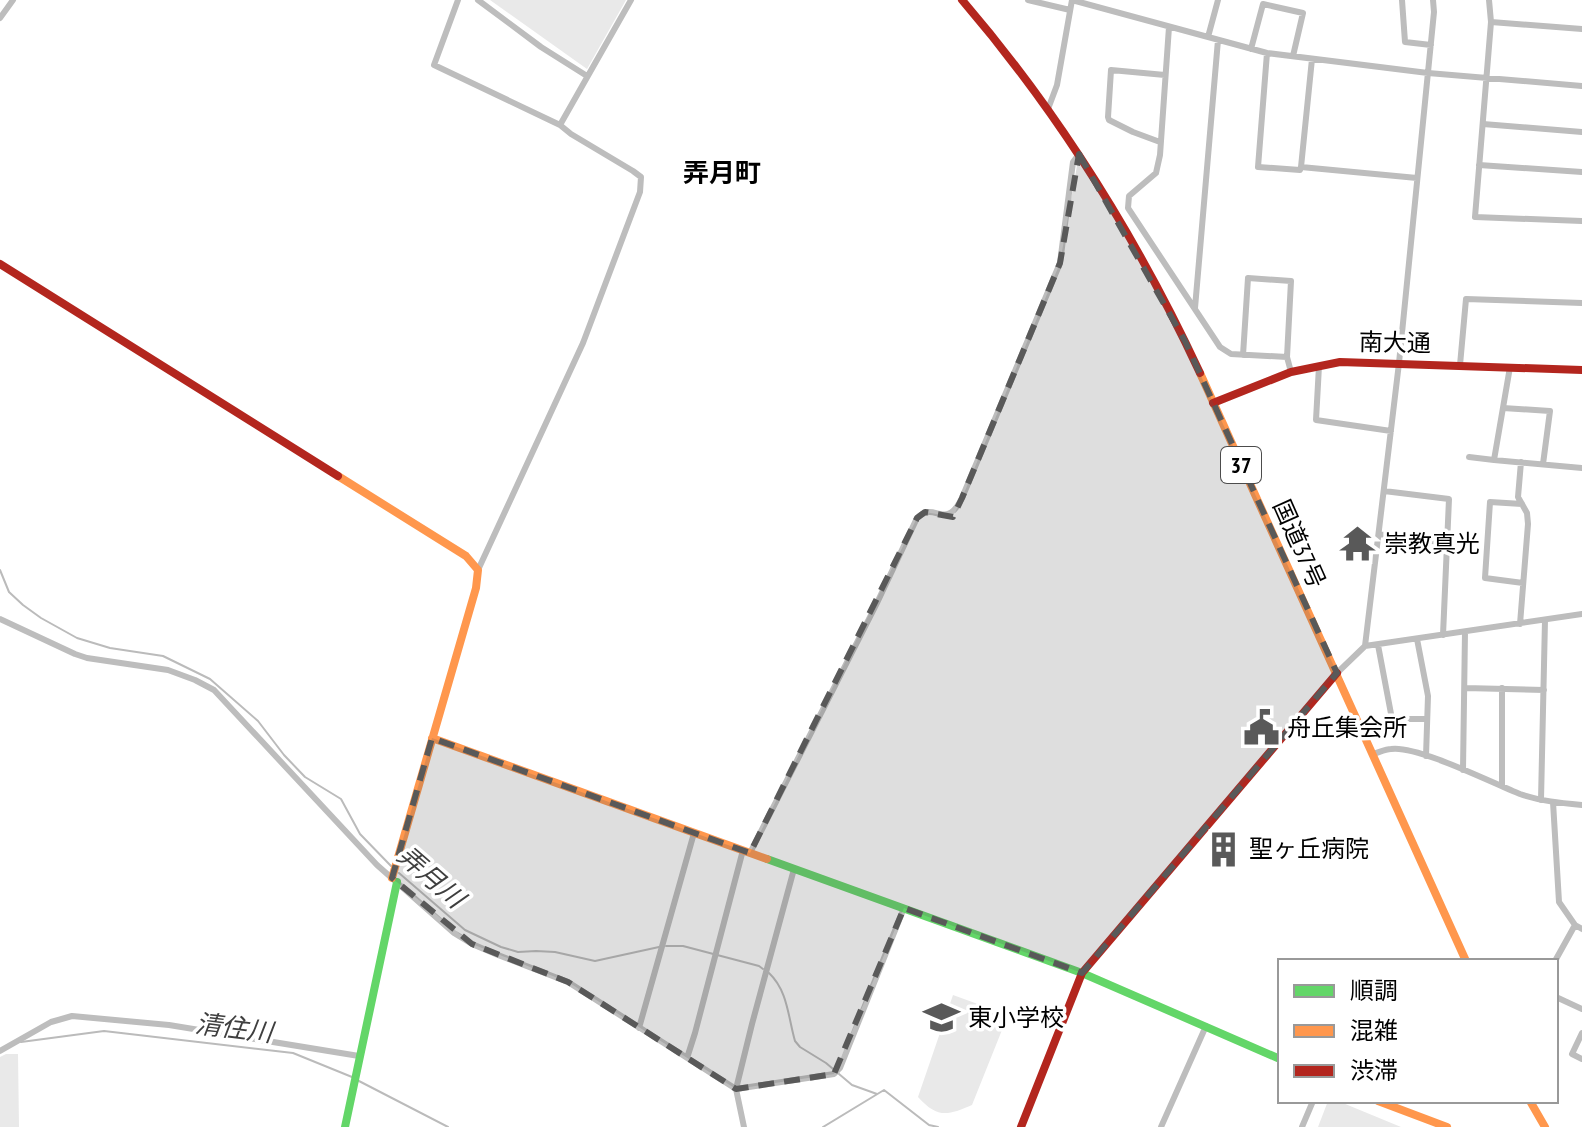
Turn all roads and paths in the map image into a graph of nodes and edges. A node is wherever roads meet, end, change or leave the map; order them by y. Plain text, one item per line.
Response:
1 (13, 0) edge
2 (458, 0) edge
3 (478, 0) edge
4 (631, 0) edge
5 (962, 0) edge
6 (1028, 0) edge
7 (1072, 0) edge
8 (1218, 0) edge
9 (1402, 0) edge
10 (1433, 0) edge
11 (1489, 0) edge
12 (1070, 10) junction
13 (0, 18) edge
14 (1491, 22) junction
15 (1169, 27) junction
16 (1582, 29) edge
17 (1208, 37) junction
18 (1218, 40) junction
19 (1431, 45) junction
20 (1251, 49) junction
21 (1267, 53) junction
22 (1293, 56) junction
23 (1312, 59) junction
24 (1428, 73) junction
25 (1165, 75) junction
26 (587, 76) junction
27 (1486, 78) junction
28 (1582, 86) edge
29 (1048, 109) junction
30 (1483, 124) junction
31 (560, 125) junction
32 (1582, 132) edge
33 (1160, 142) junction
34 (1079, 154) junction
35 (1479, 165) junction
36 (1301, 167) junction
37 (1582, 172) edge
38 (1417, 178) junction
39 (1582, 221) edge
40 (0, 264) edge
41 (1582, 303) edge
42 (1195, 308) junction
43 (1243, 355) junction
44 (1287, 357) junction
45 (1399, 363) junction
46 (1460, 365) junction
47 (1319, 366) junction
48 (1510, 367) junction
49 (1582, 370) edge
50 (1291, 372) junction
51 (1213, 403) junction
52 (1503, 408) junction
53 (1391, 431) junction
54 (1469, 457) dead end
55 (1494, 460) junction
56 (1521, 462) junction
57 (1543, 464) junction
58 (1582, 468) edge
59 (1384, 491) junction
60 (1522, 504) junction
61 (1379, 534) junction
62 (1447, 543) junction
63 (478, 570) junction
64 (1523, 583) junction
65 (1582, 614) edge
66 (0, 619) edge
67 (1545, 620) junction
68 (1520, 624) junction
69 (1465, 632) junction
70 (1443, 635) junction
71 (1417, 639) junction
72 (1378, 645) junction
73 (1365, 646) junction
74 (1337, 673) junction
75 (1465, 688) junction
76 (1502, 688) junction
77 (1544, 690) junction
78 (1427, 719) junction
79 (432, 738) junction
80 (1373, 754) junction
81 (1426, 756) junction
82 (1463, 770) junction
83 (1502, 786) junction
84 (1541, 800) junction
85 (1553, 802) junction
86 (1582, 805) edge
87 (694, 833) junction
88 (746, 852) junction
89 (794, 869) junction
90 (394, 880) junction
91 (904, 908) junction
92 (1579, 927) edge
93 (1465, 959) edge
94 (1556, 959) edge
95 (1082, 973) junction
96 (1558, 998) edge
97 (1582, 1009) edge
98 (1206, 1026) junction
99 (639, 1028) junction
100 (1582, 1033) edge
101 (0, 1051) edge
102 (359, 1056) junction
103 (687, 1058) junction
104 (1278, 1058) edge
105 (1582, 1059) edge
106 (736, 1089) junction
107 (1312, 1103) edge
108 (1383, 1103) edge
109 (1531, 1103) edge
110 (345, 1127) edge
111 (744, 1127) edge
112 (1021, 1127) edge
113 (1161, 1127) edge
114 (1302, 1127) edge
115 (1447, 1127) edge
116 (1545, 1127) edge

1 - 13 street
2 - 31 street
3 - 26 street
4 - 26 street
5 - 29 main road, 国道37号 / 37
6 - 12 street
7 - 12 street
7 - 15 street
8 - 17 street
9 - 19 street
10 - 19 street
11 - 14 street
12 - 29 street
14 - 16 street
14 - 27 street
15 - 17 street
15 - 25 street
17 - 18 street
18 - 20 street
18 - 42 street
19 - 24 street
20 - 21 street
20 - 22 street
21 - 22 street
21 - 36 street
22 - 23 street
23 - 24 street
23 - 36 street
24 - 27 street
24 - 38 street
25 - 33 street
25 - 33 street
26 - 31 street
27 - 28 street
27 - 30 street
29 - 34 main road, 国道37号 / 37
30 - 32 street
30 - 35 street
31 - 63 street
33 - 42 street
34 - 51 main road, 国道37号 / 37
34 - 88 street
35 - 37 street
35 - 39 street
36 - 38 street
38 - 45 street
40 - 63 main road
41 - 46 street
42 - 43 street
43 - 44 street
43 - 44 street
44 - 50 street
45 - 46 main road, 南大通
45 - 47 main road, 南大通
45 - 53 street
46 - 48 main road, 南大通
47 - 50 main road, 南大通
47 - 53 street
48 - 49 main road, 南大通
48 - 52 street
50 - 51 main road, 南大通
51 - 74 main road, 国道37号 / 37
52 - 55 street
52 - 57 street
53 - 59 street
54 - 55 street
55 - 56 street
56 - 57 street
56 - 60 street
57 - 58 street
59 - 61 street
59 - 62 street
60 - 64 street
60 - 64 street
61 - 62 street
61 - 73 street
62 - 70 street
63 - 79 main road
64 - 68 street
65 - 67 street
66 - 90 street
67 - 68 street
67 - 77 street
68 - 69 street
69 - 70 street
69 - 75 street
70 - 71 street
71 - 72 street
71 - 78 street
72 - 73 street
72 - 78 street
73 - 74 street
74 - 80 main road, 国道37号 / 37
74 - 95 main road
75 - 76 street
75 - 82 street
76 - 77 street
76 - 83 street
77 - 84 street
78 - 81 street
79 - 87 main road
79 - 90 main road
80 - 81 street
80 - 93 main road, 国道37号 / 37
81 - 82 street
82 - 83 street
83 - 84 street
84 - 85 street
85 - 86 street
85 - 92 street
87 - 88 main road
87 - 99 street
88 - 89 main road
88 - 103 street
89 - 91 main road
89 - 106 street
90 - 99 street
90 - 102 main road
91 - 95 main road
91 - 106 street
92 - 94 street
95 - 98 main road
95 - 112 main road
96 - 97 street
98 - 104 main road
98 - 113 street
99 - 103 street
100 - 105 street
101 - 102 street
102 - 110 main road
103 - 106 street
106 - 111 street
107 - 114 street
108 - 115 main road
109 - 116 main road

